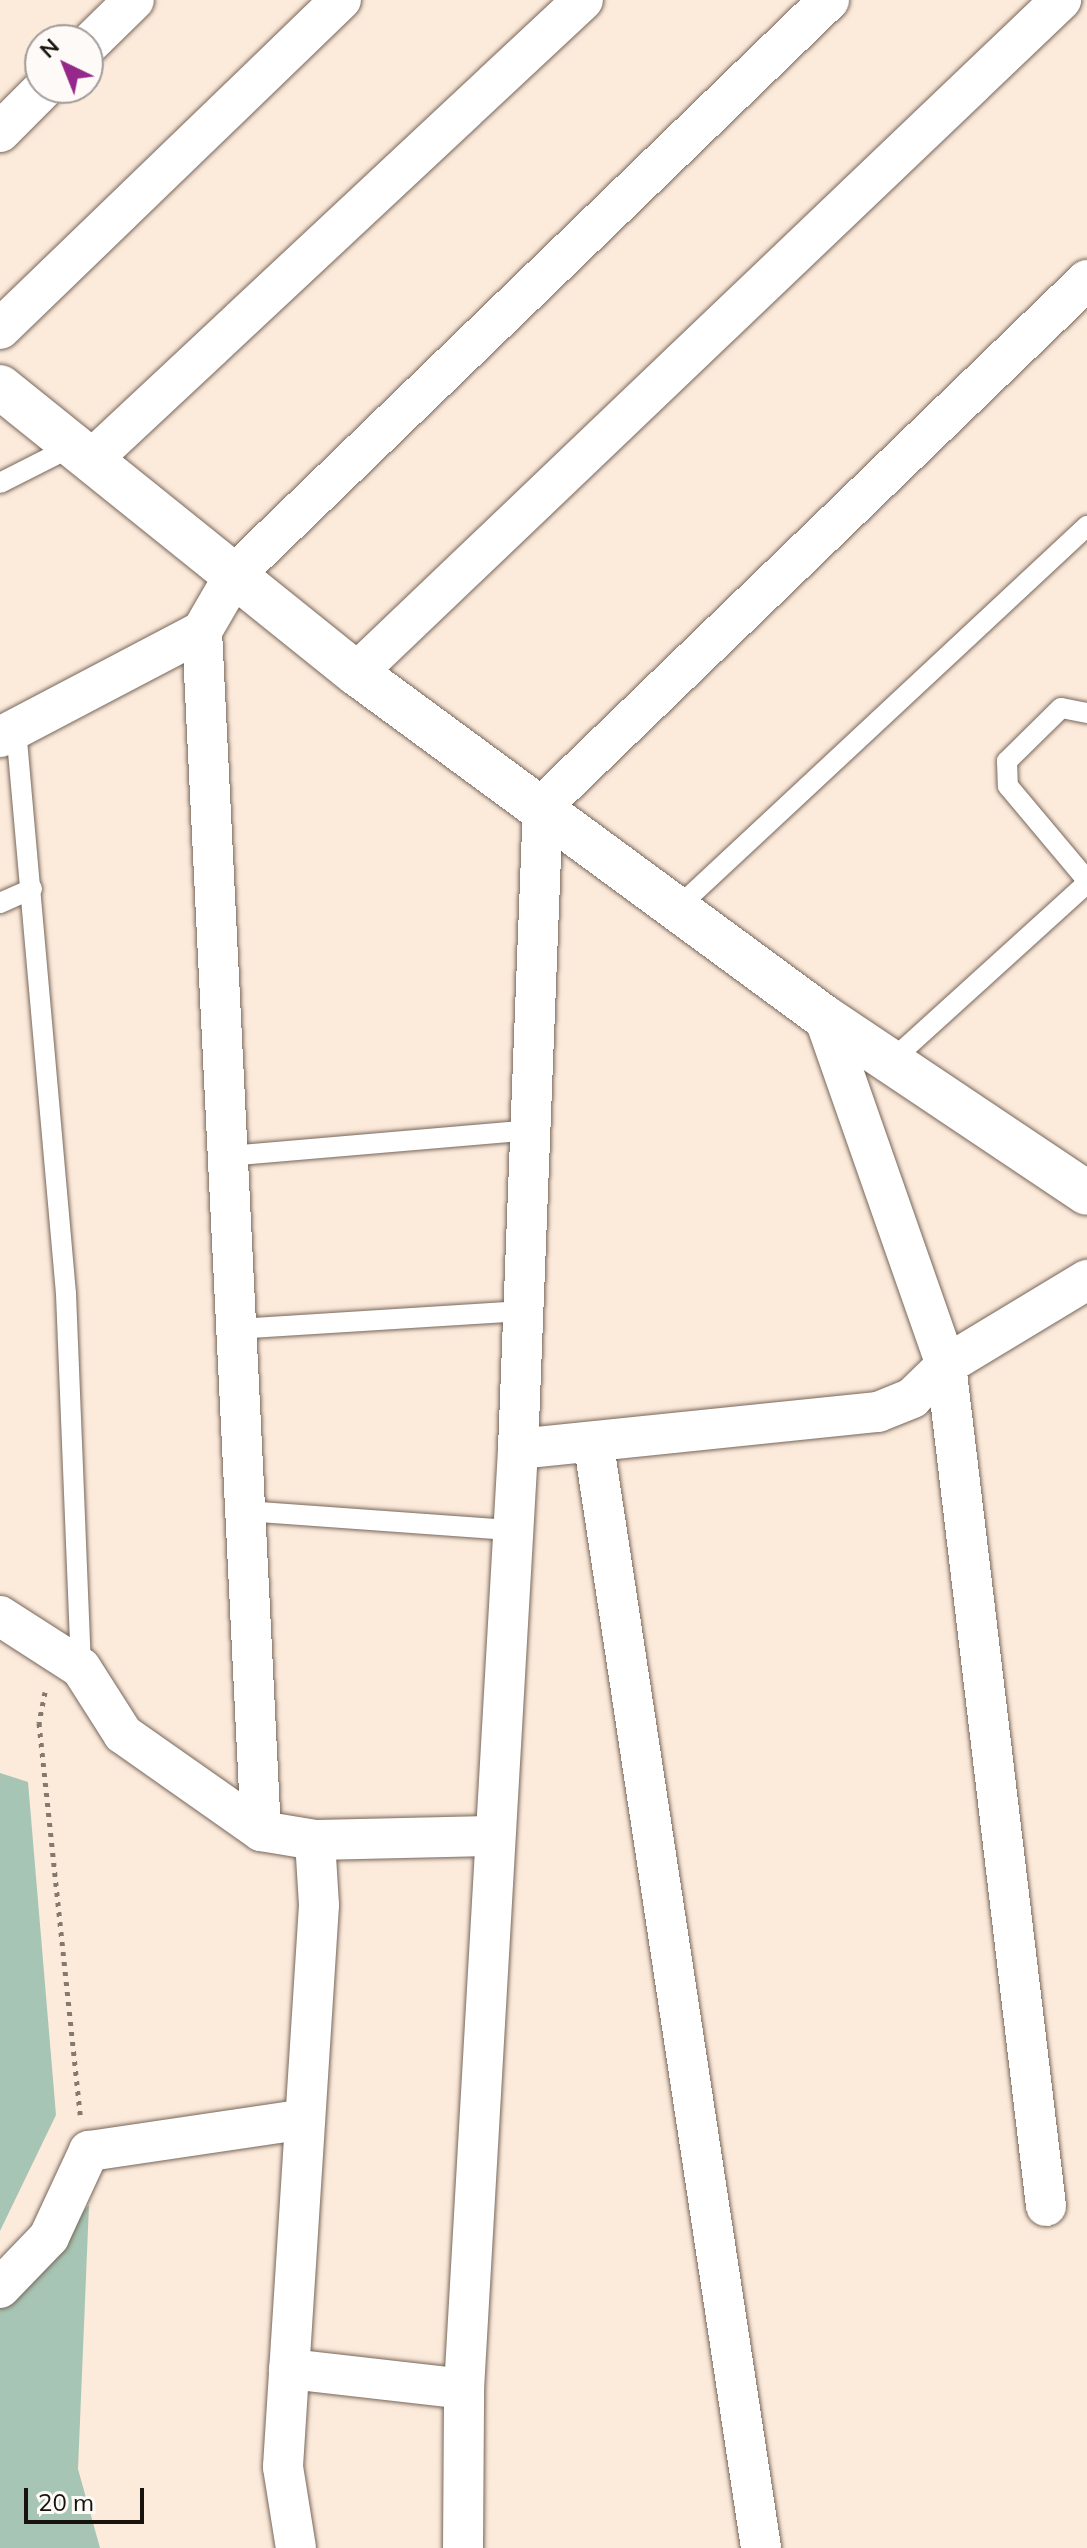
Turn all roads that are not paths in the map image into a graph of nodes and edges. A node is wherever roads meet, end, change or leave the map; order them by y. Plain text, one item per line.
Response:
1 (134, 0) edge
2 (341, 0) edge
3 (583, 0) edge
4 (829, 0) edge
5 (1061, 0) edge
6 (104, 29) edge
7 (28, 104) edge
8 (0, 132) edge
9 (1087, 280) edge
10 (0, 329) edge
11 (0, 387) edge
12 (84, 452) junction
13 (0, 483) edge
14 (1087, 526) edge
15 (235, 574) junction
16 (202, 631) junction
17 (356, 673) junction
18 (1087, 713) edge
19 (8, 733) edge
20 (543, 805) junction
21 (1087, 882) edge
22 (32, 889) junction
23 (0, 903) edge
24 (676, 909) junction
25 (824, 1017) junction
26 (891, 1061) junction
27 (531, 1130) junction
28 (228, 1156) junction
29 (1087, 1193) edge
30 (1087, 1280) edge
31 (524, 1311) junction
32 (236, 1329) junction
33 (946, 1365) junction
34 (594, 1446) junction
35 (518, 1449) junction
36 (245, 1511) junction
37 (513, 1530) junction
38 (0, 1616) edge
39 (68, 1657) junction
40 (261, 1831) junction
41 (491, 1836) junction
42 (315, 1840) junction
43 (305, 2119) junction
44 (1046, 2206) dead end
45 (0, 2288) edge
46 (289, 2369) junction
47 (464, 2389) junction
48 (296, 2548) edge
49 (463, 2548) edge
50 (761, 2548) edge

1 - 6 street
2 - 10 street
3 - 12 street
4 - 15 street
5 - 17 street
7 - 8 street
9 - 20 street
11 - 12 street
12 - 13 lane
12 - 15 street
14 - 24 lane
15 - 16 street
15 - 17 street
16 - 19 street
16 - 28 street
17 - 20 street
18 - 21 lane
19 - 22 lane
20 - 24 street
20 - 27 street
21 - 26 lane
22 - 23 lane
22 - 39 lane
24 - 25 street
25 - 26 street
25 - 33 street
26 - 29 street
27 - 28 lane
27 - 31 street
28 - 32 street
30 - 33 street
31 - 32 lane
31 - 35 street
32 - 36 street
33 - 34 street
33 - 44 street
34 - 35 street
34 - 50 street
35 - 37 street
36 - 37 lane
36 - 40 street
37 - 41 street
38 - 39 street
39 - 40 street
40 - 42 street
41 - 42 street
41 - 47 street
42 - 43 street
43 - 45 street
43 - 46 street
46 - 47 street
46 - 48 street
47 - 49 street

